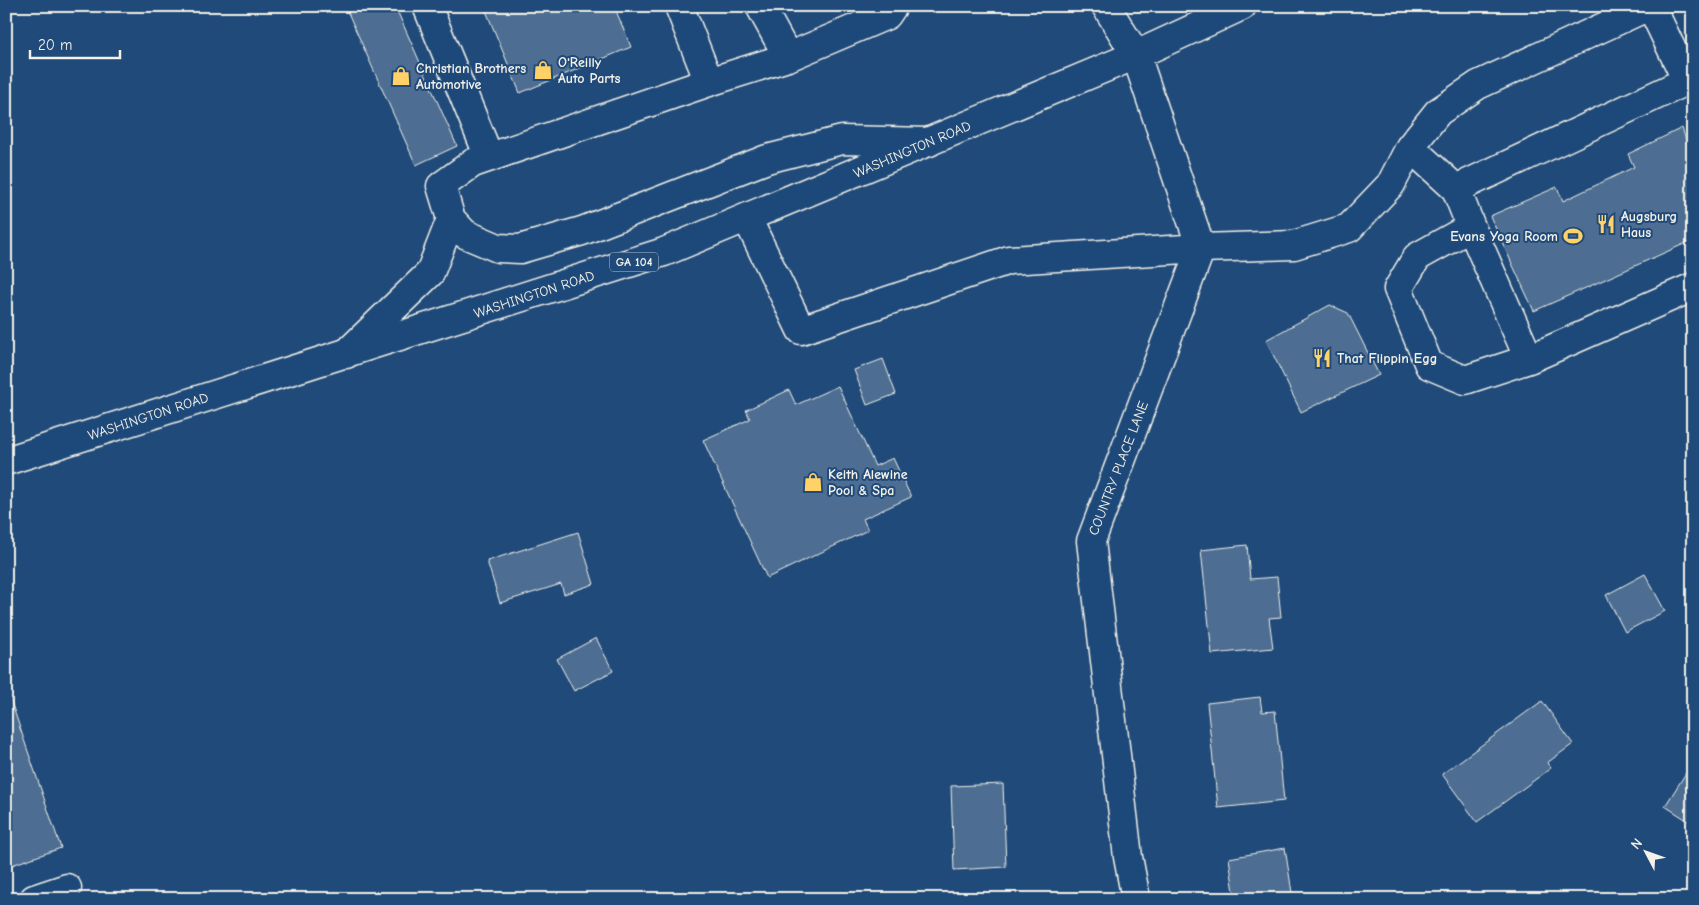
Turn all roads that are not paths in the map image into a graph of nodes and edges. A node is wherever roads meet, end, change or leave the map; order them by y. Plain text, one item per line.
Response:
1 (427, 6) edge
2 (679, 6) edge
3 (760, 6) edge
4 (893, 6) edge
5 (1106, 6) edge
6 (1242, 6) edge
7 (1650, 6) edge
8 (1136, 55) junction
9 (788, 57) junction
10 (1690, 79) edge
11 (708, 82) junction
12 (928, 142) junction
13 (1410, 147) junction
14 (489, 157) junction
15 (1456, 189) junction
16 (747, 218) junction
17 (451, 219) junction
18 (1471, 227) junction
19 (1201, 248) junction
20 (1693, 288) edge
21 (346, 354) junction
22 (1529, 360) junction
23 (6, 461) edge
24 (67, 888) dead end
25 (34, 899) edge
26 (1136, 899) edge

1 - 14 main road
2 - 11 main road
3 - 9 main road
4 - 9 main road
5 - 8 main road
6 - 8 main road, WASHINGTON ROAD / GA 104
7 - 10 main road
7 - 13 main road
8 - 12 main road, WASHINGTON ROAD / GA 104
8 - 19 main road
9 - 11 main road
10 - 15 main road
11 - 14 main road
12 - 16 main road, WASHINGTON ROAD / GA 104
12 - 17 main road
13 - 15 main road
13 - 19 main road
14 - 17 main road
15 - 18 main road
16 - 19 main road
16 - 21 main road, WASHINGTON ROAD / GA 104
17 - 21 main road
18 - 22 main road
18 - 22 main road
19 - 26 main road, COUNTRY PLACE LANE
20 - 22 main road
21 - 23 main road, WASHINGTON ROAD / GA 104
24 - 25 main road

